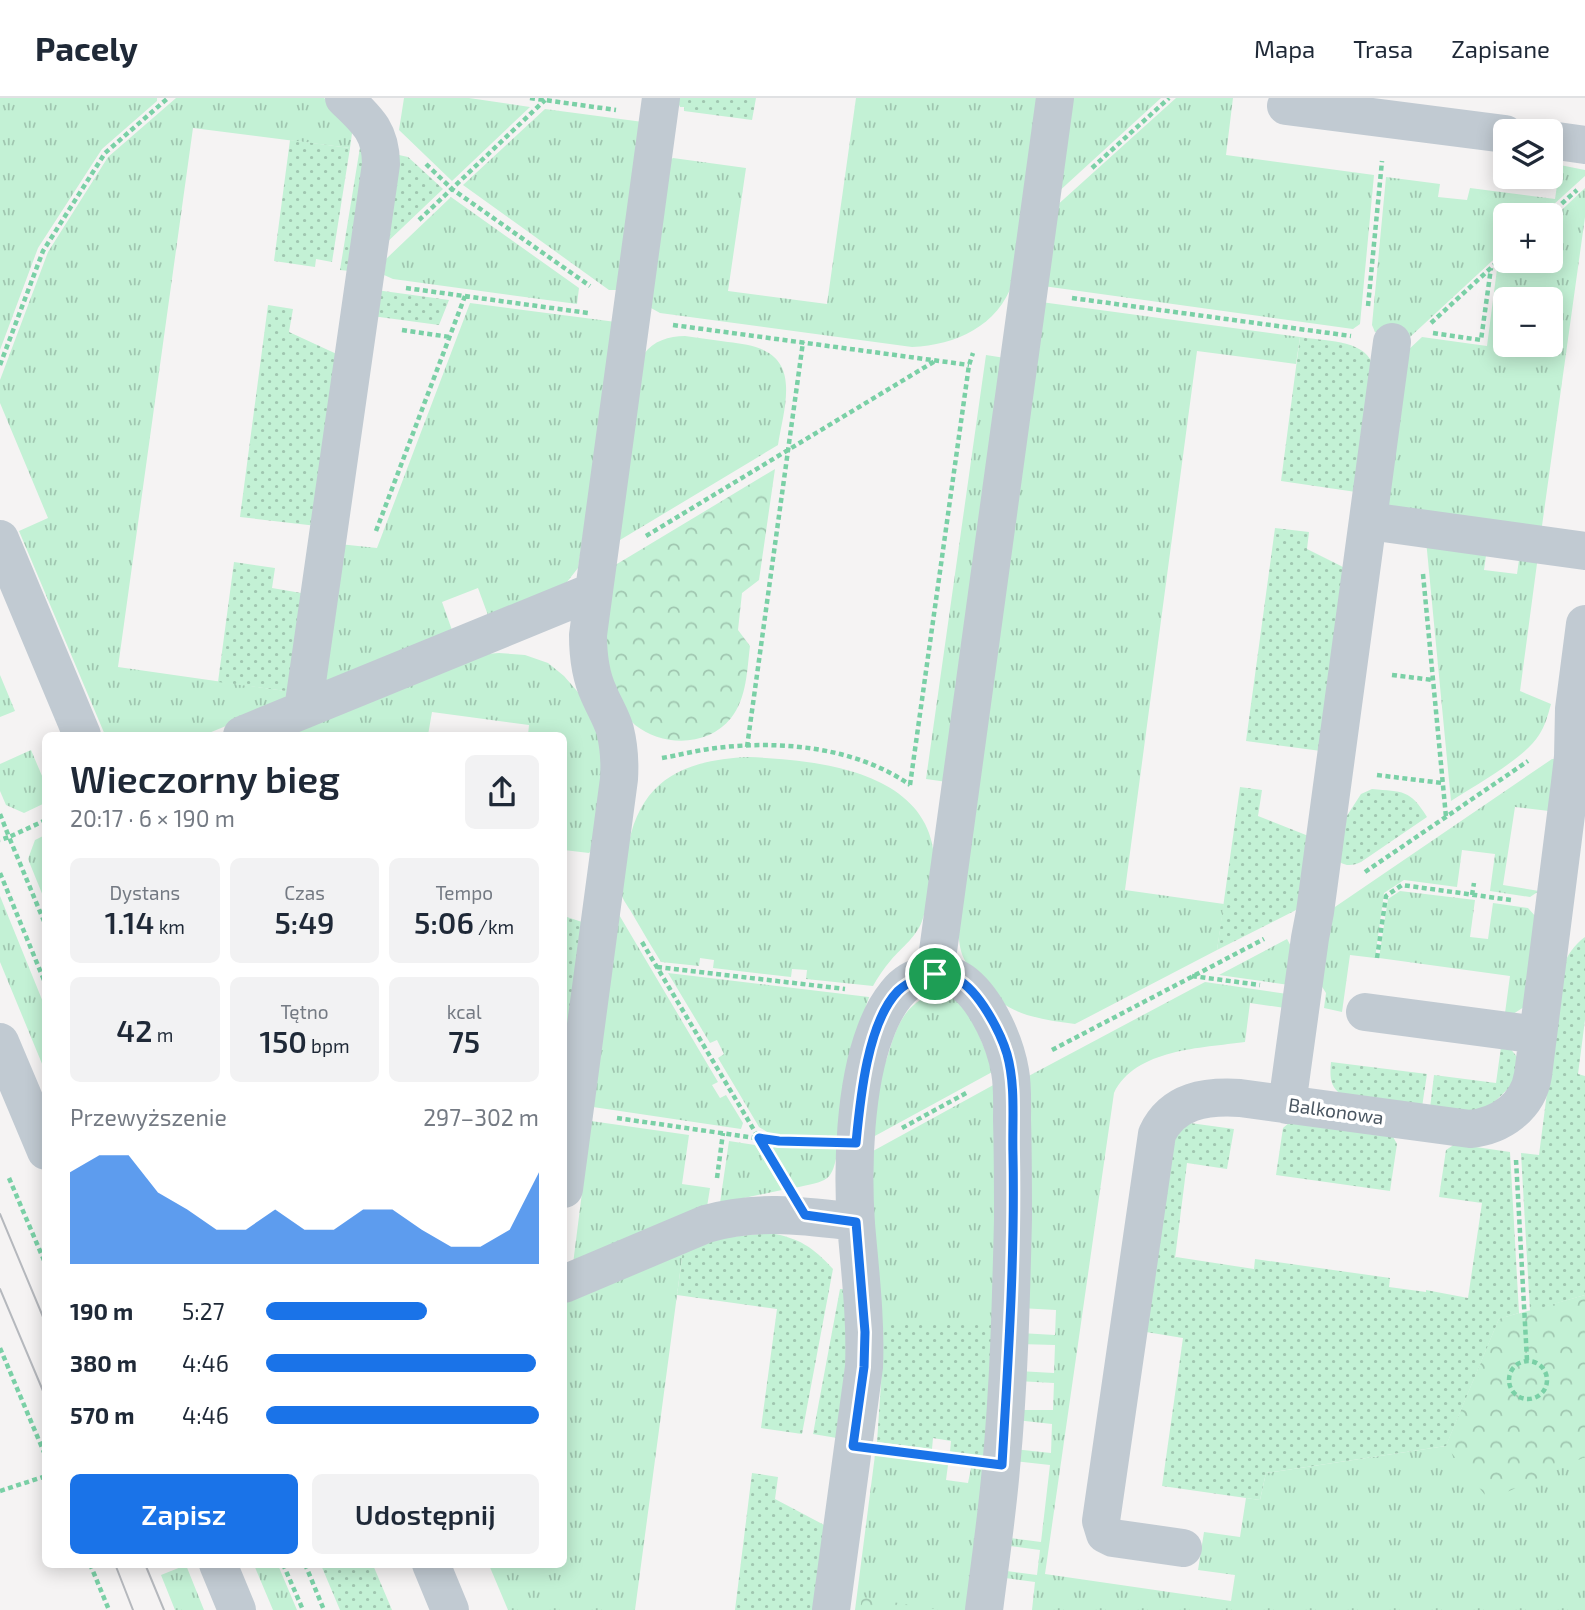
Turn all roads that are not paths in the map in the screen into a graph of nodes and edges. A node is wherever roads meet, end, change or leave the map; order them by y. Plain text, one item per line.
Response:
1 (344, 98) edge
2 (1055, 98) edge
3 (1286, 106) dead end
4 (660, 107) edge
5 (1493, 132) edge
6 (1563, 142) edge
7 (1585, 145) edge
8 (1379, 340) road end
9 (1368, 520) junction
10 (0, 539) edge
11 (1585, 551) edge
12 (596, 578) junction
13 (1585, 624) edge
14 (303, 710) junction
15 (81, 732) edge
16 (249, 732) edge
17 (1564, 908) edge
18 (935, 974) junction
19 (1365, 1012) dead end
20 (1538, 1035) junction
21 (0, 1042) edge
22 (1287, 1105) junction
23 (42, 1142) edge
24 (567, 1166) edge
25 (856, 1222) junction
26 (567, 1283) edge
27 (1183, 1548) dead end
28 (220, 1568) edge
29 (433, 1568) edge
30 (237, 1610) edge
31 (450, 1610) edge
32 (831, 1610) edge
33 (984, 1610) edge

1 - 14 street
2 - 18 street
3 - 5 street
4 - 12 street
6 - 7 street
8 - 9 street
9 - 11 street
9 - 22 street
10 - 15 street
12 - 14 street
12 - 24 street
13 - 17 street, Balkonowa
14 - 16 street
17 - 20 street, Balkonowa
18 - 25 street
18 - 33 street
19 - 20 street
20 - 22 street, Balkonowa
21 - 23 street
22 - 27 street, Balkonowa
25 - 26 street
25 - 32 street
28 - 30 street
29 - 31 street

